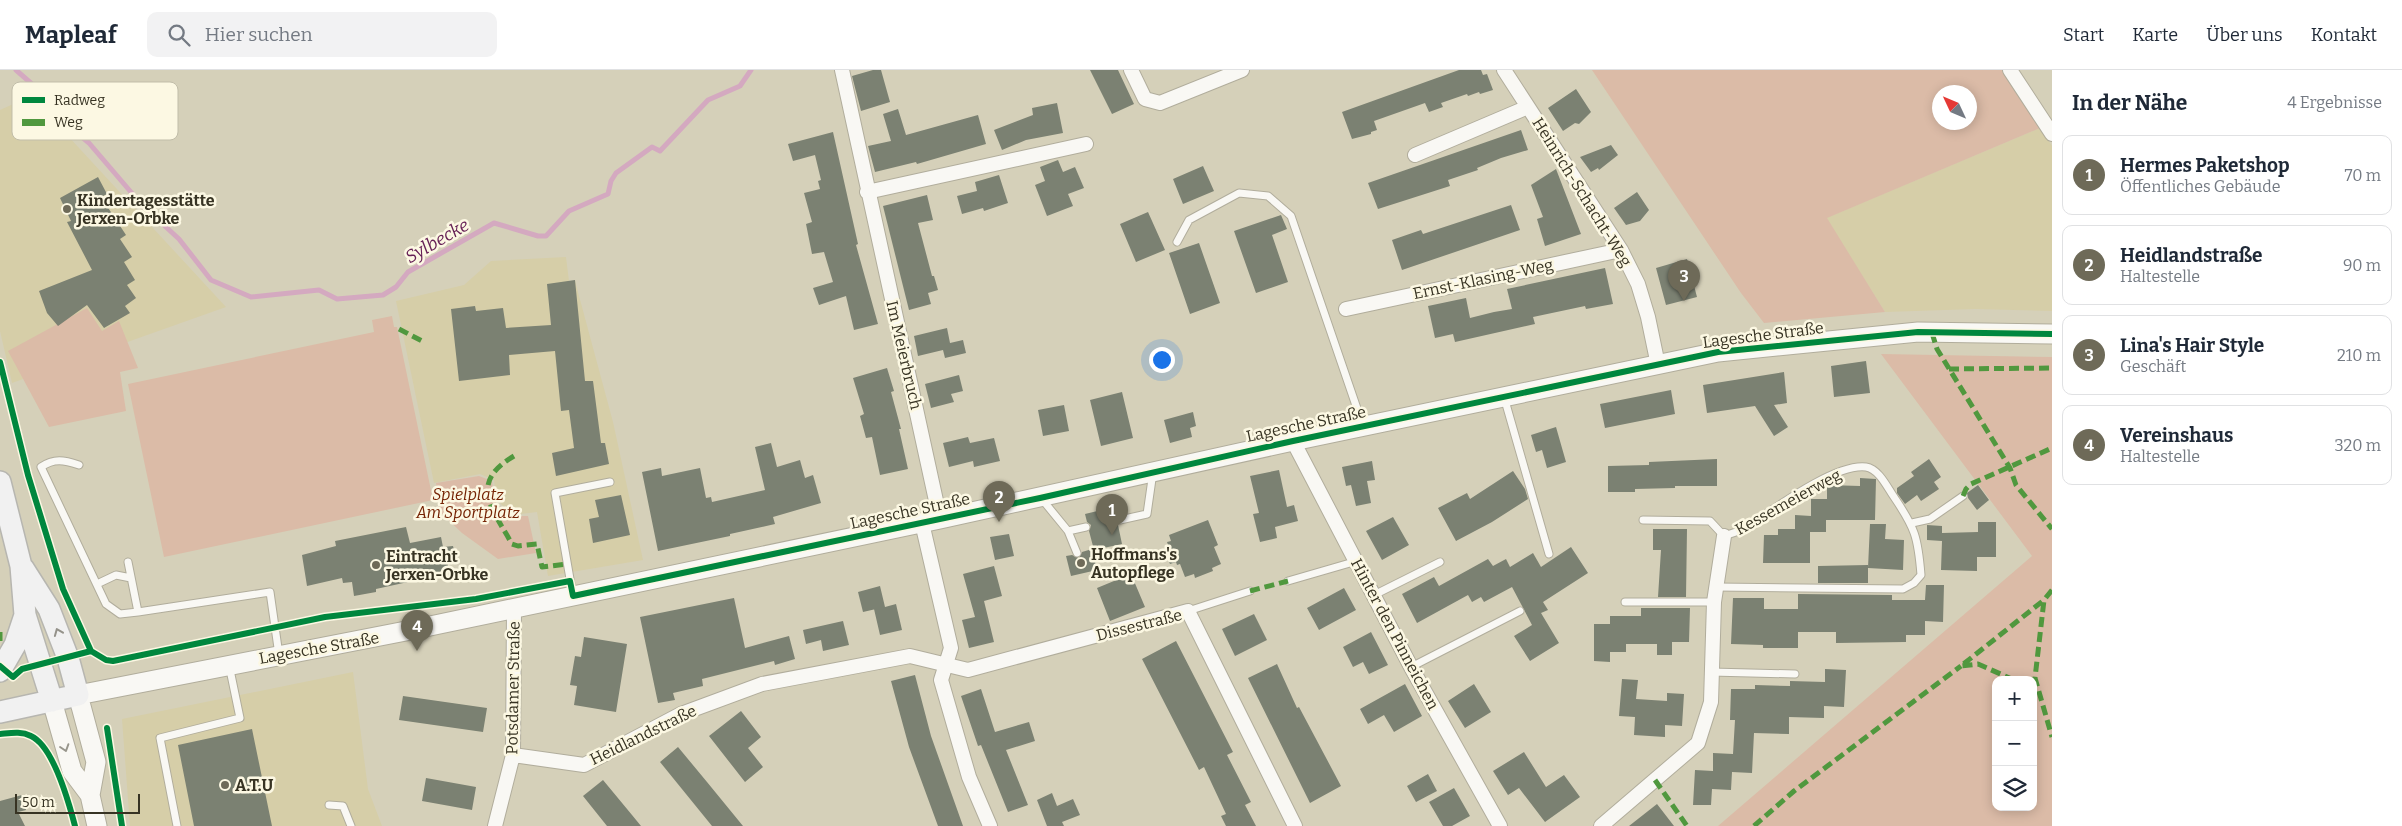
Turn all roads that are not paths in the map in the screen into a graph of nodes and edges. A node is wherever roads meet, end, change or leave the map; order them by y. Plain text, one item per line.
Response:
1 (842, 70) edge
2 (1131, 70) edge
3 (1242, 70) edge
4 (1504, 70) edge
5 (2010, 70) edge
6 (1528, 107) junction
7 (2052, 134) edge
8 (1086, 144) dead end
9 (1416, 155) dead end
10 (867, 192) junction
11 (1177, 242) dead end
12 (1621, 250) junction
13 (1346, 310) dead end
14 (2052, 334) edge
15 (1658, 365) junction
16 (1504, 397) junction
17 (1363, 426) junction
18 (1293, 441) junction
19 (79, 465) dead end
20 (1153, 472) junction
21 (0, 482) edge
22 (610, 482) dead end
23 (1963, 496) dead end
24 (1040, 498) junction
25 (1120, 520) dead end
26 (1643, 520) dead end
27 (931, 521) junction
28 (1912, 523) junction
29 (1086, 527) dead end
30 (1068, 531) junction
31 (1724, 536) junction
32 (1077, 553) dead end
33 (1549, 554) dead end
34 (1357, 560) junction
35 (128, 562) dead end
36 (1440, 562) dead end
37 (21, 566) junction
38 (131, 578) junction
39 (1288, 580) dead end
40 (97, 584) junction
41 (1715, 587) junction
42 (1250, 591) dead end
43 (1374, 595) junction
44 (573, 596) junction
45 (1626, 602) dead end
46 (1714, 602) junction
47 (514, 609) junction
48 (1188, 611) junction
49 (1520, 611) dead end
50 (138, 612) junction
51 (25, 615) junction
52 (279, 655) junction
53 (946, 663) junction
54 (228, 665) junction
55 (1411, 667) junction
56 (0, 671) edge
57 (1712, 672) junction
58 (1795, 674) dead end
59 (78, 695) junction
60 (52, 701) junction
61 (0, 712) edge
62 (513, 755) junction
63 (90, 795) junction
64 (329, 806) dead end
65 (97, 826) edge
66 (177, 826) edge
67 (351, 826) edge
68 (495, 826) edge
69 (990, 826) edge
70 (1295, 826) edge
71 (1500, 826) edge
72 (1601, 826) edge

1 - 10 street, Im Meierbruch
2 - 3 street
4 - 6 street, Heinrich-Schacht-Weg
5 - 7 street
6 - 9 street, Heinrich-Schacht-Weg
6 - 12 street, Heinrich-Schacht-Weg
8 - 10 street
10 - 27 street, Im Meierbruch
11 - 17 lane
12 - 13 street, Ernst-Klasing-Weg
12 - 15 street, Heinrich-Schacht-Weg
14 - 15 street, Lagesche Straße
15 - 16 street, Lagesche Straße
16 - 17 street, Lagesche Straße
16 - 33 lane
17 - 18 street, Lagesche Straße
18 - 20 street, Lagesche Straße
18 - 34 street, Hinter den Pinneichen
19 - 40 lane
20 - 24 street, Lagesche Straße
20 - 25 lane
21 - 37 main road
22 - 44 lane
23 - 28 lane
24 - 27 street, Lagesche Straße
24 - 30 lane
26 - 31 lane
27 - 44 street, Lagesche Straße
27 - 53 street
28 - 31 lane, Kessemeierweg
28 - 41 lane, Kessemeierweg
29 - 30 lane
30 - 32 lane
31 - 41 street, Kessemeierweg
34 - 39 lane
34 - 43 street, Hinter den Pinneichen
35 - 38 lane
36 - 43 lane
37 - 51 main road
59 -> 37 main road
38 - 40 lane
38 - 50 lane
40 - 50 lane
41 - 46 street, Kessemeierweg
42 - 48 lane
43 - 55 street, Hinter den Pinneichen
44 - 47 street, Lagesche Straße
45 - 46 lane
46 - 57 street, Kessemeierweg
47 - 52 street, Lagesche Straße
47 - 62 street, Potsdamer Straße
48 - 53 street, Dissestraße
48 - 70 street, Dissestraße
49 - 55 lane
50 - 52 lane
51 - 56 main road
51 - 60 main road
52 - 54 street, Lagesche Straße
53 - 62 street, Heidlandstraße
53 - 69 street
54 - 59 street, Lagesche Straße
54 - 66 lane
55 - 71 street, Hinter den Pinneichen
57 - 58 lane
57 - 72 street, Kessemeierweg
59 - 60 main road, Lagesche Straße
59 - 63 street
60 - 61 main road, Lagesche Straße
60 -> 63 street
62 - 68 street, Potsdamer Straße
63 - 65 street
64 - 67 lane

